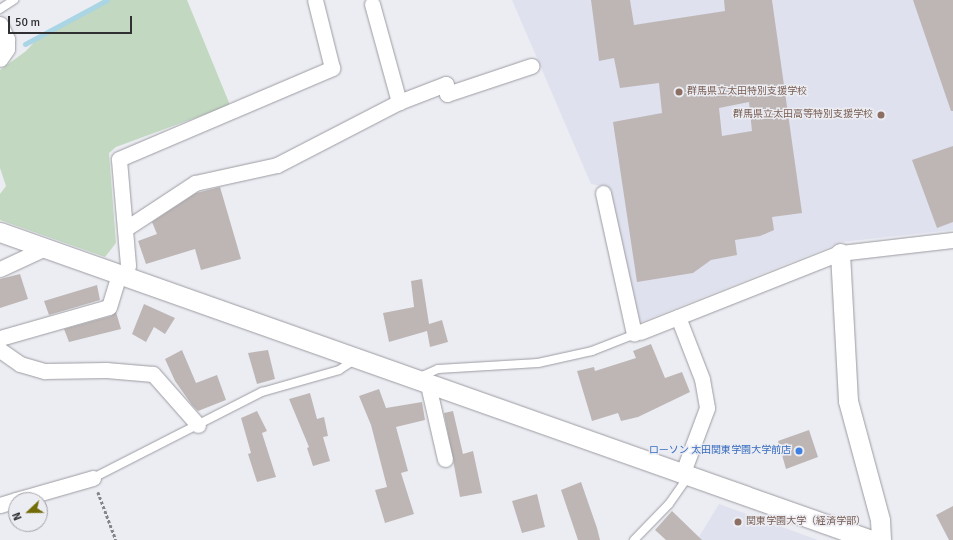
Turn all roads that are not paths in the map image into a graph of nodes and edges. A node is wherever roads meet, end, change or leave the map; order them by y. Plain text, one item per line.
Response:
1 (14, 0) edge
2 (315, 0) edge
3 (372, 4) dead end
4 (0, 9) edge
5 (0, 24) edge
6 (0, 58) edge
7 (531, 66) dead end
8 (399, 102) junction
9 (603, 193) dead end
10 (125, 229) junction
11 (0, 232) edge
12 (953, 240) edge
13 (45, 248) junction
14 (840, 253) junction
15 (0, 268) edge
16 (123, 276) junction
17 (678, 317) junction
18 (637, 333) junction
19 (0, 338) edge
20 (0, 350) edge
21 (358, 358) junction
22 (421, 383) junction
23 (198, 425) junction
24 (445, 459) dead end
25 (685, 476) junction
26 (93, 478) joint
27 (44, 492) edge
28 (634, 540) edge
29 (871, 540) edge
30 (881, 540) edge

1 - 4 lane
2 - 10 street
3 - 8 street
5 - 6 street
7 - 8 street
8 - 10 street
9 - 18 street
10 - 16 street
11 - 13 street
12 - 14 street
13 - 15 street
13 - 16 street
14 - 17 street
14 - 30 street
16 - 19 street
16 - 21 street
17 - 18 street
17 - 25 street
18 - 22 lane
20 - 23 street
21 - 22 street
21 - 23 lane
22 - 24 street
22 - 25 street
23 - 26 lane
25 - 28 lane
25 - 29 street
26 - 27 street

